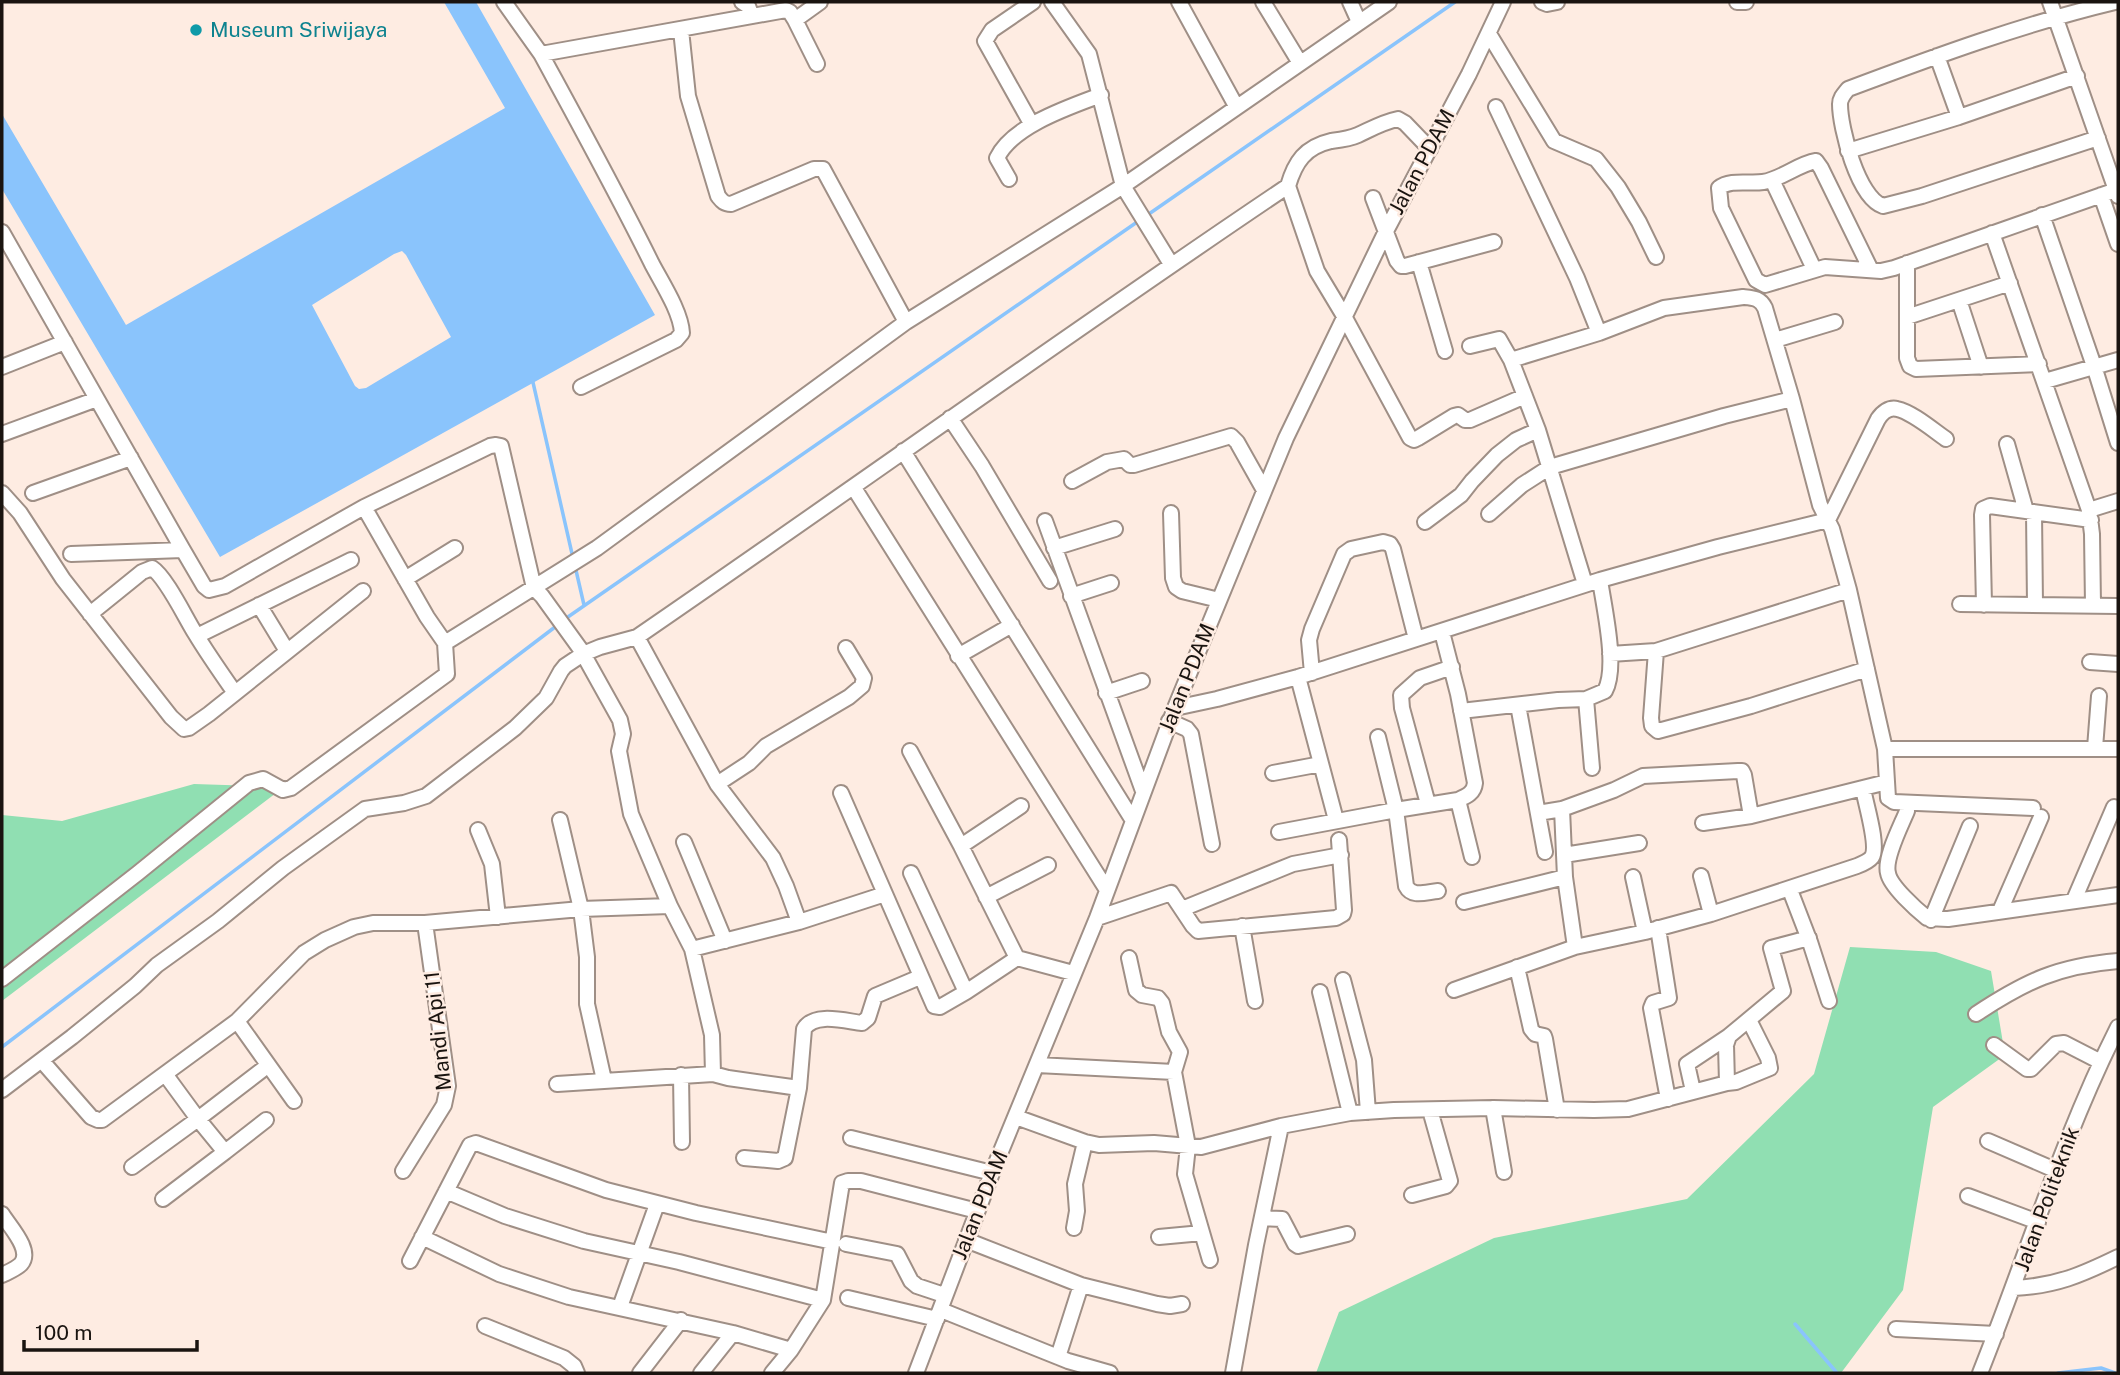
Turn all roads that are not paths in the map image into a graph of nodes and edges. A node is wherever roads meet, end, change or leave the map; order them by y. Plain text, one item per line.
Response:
1 (504, 2) edge
2 (742, 2) edge
3 (820, 2) edge
4 (1033, 2) edge
5 (1052, 2) edge
6 (1179, 2) edge
7 (1263, 2) edge
8 (1350, 2) edge
9 (1389, 2) edge
10 (1503, 2) edge
11 (1542, 2) edge
12 (1557, 2) edge
13 (1737, 2) edge
14 (1746, 2) edge
15 (2050, 2) edge
16 (2115, 2) edge
17 (752, 16) junction
18 (2056, 16) junction
19 (795, 20) junction
20 (1359, 22) junction
21 (681, 30) junction
22 (1489, 34) junction
23 (541, 54) junction
24 (1937, 56) junction
25 (1300, 63) junction
26 (817, 64) dead end
27 (2077, 76) junction
28 (1101, 95) junction
29 (1236, 106) junction
30 (1496, 107) dead end
31 (1959, 117) junction
32 (1032, 125) junction
33 (2098, 138) junction
34 (1430, 149) junction
35 (1848, 151) junction
36 (1009, 179) dead end
37 (1772, 180) junction
38 (1123, 186) junction
39 (1288, 186) junction
40 (2117, 193) edge
41 (2101, 195) junction
42 (1373, 198) dead end
43 (2042, 215) junction
44 (1386, 231) junction
45 (2, 232) edge
46 (1992, 233) junction
47 (1494, 242) dead end
48 (2118, 244) edge
49 (1656, 257) dead end
50 (1419, 262) junction
51 (1907, 263) junction
52 (1171, 264) junction
53 (1814, 269) junction
54 (1871, 270) junction
55 (2010, 283) junction
56 (1959, 300) junction
57 (1344, 316) junction
58 (1907, 317) junction
59 (906, 322) junction
60 (1835, 322) dead end
61 (1599, 333) junction
62 (1774, 340) junction
63 (65, 342) junction
64 (1470, 346) dead end
65 (1444, 351) dead end
66 (1511, 360) junction
67 (2118, 360) edge
68 (2039, 364) junction
69 (2094, 366) junction
70 (2, 367) edge
71 (1981, 367) junction
72 (2045, 381) junction
73 (581, 387) dead end
74 (1525, 396) junction
75 (97, 399) junction
76 (1792, 399) junction
77 (950, 418) junction
78 (1538, 430) junction
79 (2, 434) edge
80 (1946, 439) dead end
81 (2118, 443) edge
82 (2007, 444) dead end
83 (903, 452) junction
84 (131, 458) junction
85 (1550, 467) junction
86 (1072, 481) dead end
87 (854, 488) junction
88 (1264, 490) junction
89 (2, 493) edge
90 (33, 493) dead end
91 (2118, 501) edge
92 (364, 507) junction
93 (2030, 511) junction
94 (1171, 513) dead end
95 (1489, 514) dead end
96 (2090, 515) junction
97 (1828, 520) junction
98 (1045, 521) dead end
99 (1425, 522) dead end
100 (1115, 529) dead end
101 (455, 548) dead end
102 (1054, 548) junction
103 (183, 550) junction
104 (71, 554) dead end
105 (351, 560) dead end
106 (405, 579) junction
107 (1050, 580) dead end
108 (1592, 582) junction
109 (1111, 583) dead end
110 (1849, 590) junction
111 (363, 591) dead end
112 (538, 592) junction
113 (1072, 596) junction
114 (1219, 600) junction
115 (1960, 604) dead end
116 (259, 605) junction
117 (1984, 605) junction
118 (2035, 605) junction
119 (2093, 605) junction
120 (2118, 606) edge
121 (90, 614) junction
122 (1012, 625) junction
123 (1442, 632) junction
124 (197, 636) junction
125 (637, 637) junction
126 (1416, 639) junction
127 (445, 643) junction
128 (846, 648) dead end
129 (287, 651) junction
130 (1656, 651) junction
131 (582, 652) junction
132 (1610, 654) junction
133 (958, 656) junction
134 (2090, 662) dead end
135 (2118, 664) edge
136 (1451, 667) junction
137 (1867, 669) junction
138 (1305, 675) junction
139 (1142, 681) dead end
140 (235, 693) junction
141 (1106, 693) junction
142 (2099, 696) dead end
143 (1586, 699) junction
144 (1518, 705) junction
145 (1461, 711) junction
146 (1172, 714) junction
147 (1378, 737) dead end
148 (2095, 748) junction
149 (1885, 749) junction
150 (2118, 749) edge
151 (910, 751) dead end
152 (1321, 764) junction
153 (1592, 768) dead end
154 (1273, 774) dead end
155 (1887, 782) junction
156 (717, 784) junction
157 (1863, 788) junction
158 (1143, 791) junction
159 (841, 793) dead end
160 (1458, 800) junction
161 (1428, 804) junction
162 (1021, 806) dead end
163 (2114, 807) dead end
164 (1562, 809) junction
165 (1396, 810) junction
166 (1907, 811) dead end
167 (1538, 813) junction
168 (1751, 816) junction
169 (1132, 819) junction
170 (560, 820) dead end
171 (1336, 820) junction
172 (1703, 822) dead end
173 (1970, 826) dead end
174 (478, 830) dead end
175 (1279, 832) dead end
176 (1339, 840) dead end
177 (684, 842) dead end
178 (1639, 843) dead end
179 (1212, 844) dead end
180 (961, 846) junction
181 (1545, 852) dead end
182 (1341, 855) junction
183 (1564, 855) junction
184 (1472, 856) dead end
185 (1048, 865) dead end
186 (911, 873) dead end
187 (1701, 876) dead end
188 (1565, 877) junction
189 (1633, 877) dead end
190 (1107, 890) junction
191 (1790, 890) junction
192 (1438, 891) dead end
193 (885, 894) junction
194 (2118, 895) edge
195 (986, 897) junction
196 (2074, 900) junction
197 (1464, 902) dead end
198 (670, 906) junction
199 (581, 909) junction
200 (1182, 909) junction
201 (2000, 911) junction
202 (1711, 914) junction
203 (498, 917) junction
204 (1097, 918) junction
205 (1931, 919) junction
206 (799, 922) junction
207 (425, 923) junction
208 (1242, 926) junction
209 (1651, 930) junction
210 (1809, 938) junction
211 (725, 941) junction
212 (1576, 947) junction
213 (692, 949) junction
214 (1017, 958) junction
215 (1129, 958) dead end
216 (2118, 961) edge
217 (1517, 967) junction
218 (1073, 973) junction
219 (920, 977) junction
220 (2, 979) edge
221 (1343, 980) dead end
222 (1454, 990) dead end
223 (966, 992) junction
224 (1320, 992) dead end
225 (1255, 1002) dead end
226 (1829, 1002) dead end
227 (1976, 1014) dead end
228 (1749, 1020) junction
229 (237, 1021) junction
230 (2118, 1027) edge
231 (1729, 1036) junction
232 (1994, 1045) dead end
233 (2101, 1062) junction
234 (38, 1064) junction
235 (1037, 1065) junction
236 (261, 1070) dead end
237 (1174, 1072) junction
238 (165, 1074) junction
239 (713, 1074) junction
240 (681, 1075) junction
241 (604, 1080) junction
242 (1727, 1083) junction
243 (557, 1084) dead end
244 (800, 1088) junction
245 (2, 1090) edge
246 (1693, 1091) junction
247 (1668, 1099) junction
248 (294, 1101) dead end
249 (1493, 1108) junction
250 (1430, 1110) junction
251 (1557, 1110) junction
252 (1368, 1112) junction
253 (1350, 1113) junction
254 (1016, 1117) junction
255 (198, 1119) junction
256 (266, 1119) dead end
257 (1281, 1126) junction
258 (851, 1138) dead end
259 (682, 1142) dead end
260 (1085, 1142) junction
261 (1988, 1142) dead end
262 (1188, 1146) junction
263 (225, 1152) junction
264 (744, 1158) dead end
265 (131, 1167) dead end
266 (2055, 1170) junction
267 (403, 1171) dead end
268 (1504, 1172) dead end
269 (992, 1173) junction
270 (446, 1191) junction
271 (1412, 1195) dead end
272 (1968, 1196) dead end
273 (163, 1199) dead end
274 (657, 1204) junction
275 (977, 1211) junction
276 (2, 1214) edge
277 (1262, 1218) junction
278 (2038, 1222) junction
279 (1073, 1227) dead end
280 (1202, 1233) junction
281 (1347, 1234) dead end
282 (422, 1237) junction
283 (1158, 1237) dead end
284 (966, 1240) junction
285 (840, 1243) junction
286 (640, 1254) junction
287 (2118, 1257) edge
288 (1210, 1260) dead end
289 (410, 1261) dead end
290 (2, 1275) edge
291 (1081, 1285) junction
292 (2014, 1288) junction
293 (944, 1295) junction
294 (848, 1298) dead end
295 (823, 1300) junction
296 (1182, 1304) dead end
297 (620, 1307) junction
298 (939, 1314) junction
299 (681, 1320) junction
300 (485, 1326) dead end
301 (1896, 1329) dead end
302 (733, 1333) junction
303 (1996, 1334) junction
304 (791, 1350) junction
305 (1065, 1364) edge
306 (577, 1373) edge
307 (640, 1373) edge
308 (701, 1373) edge
309 (772, 1373) edge
310 (916, 1373) edge
311 (1110, 1373) edge
312 (1233, 1373) edge
313 (1980, 1373) edge

1 - 23 street
2 - 17 street
3 - 19 street
4 - 32 street
5 - 28 street
6 - 29 street
7 - 25 street
8 - 20 street
9 - 20 street
10 - 22 street, Jalan PDAM
11 - 12 street
13 - 14 street
15 - 18 street
16 - 18 street
17 - 19 street
17 - 21 street
18 - 24 street
18 - 27 street
19 - 26 street
20 - 25 street
21 - 23 street
21 - 59 street
22 - 34 street, Jalan PDAM
22 - 49 street
23 - 73 street
24 - 31 street
24 - 35 street
25 - 29 street
27 - 31 street
27 - 33 street
28 - 32 street
28 - 38 street
29 - 38 street
30 - 61 street
31 - 35 street
32 - 36 street
33 - 35 street
33 - 40 street
34 - 39 street
34 - 44 street, Jalan PDAM
37 - 53 street
37 - 53 street
37 - 54 street
38 - 52 street
38 - 59 street
39 - 52 street
39 - 57 street
40 - 41 street
41 - 43 street
41 - 48 street
42 - 44 street
43 - 46 street
43 - 69 street
44 - 50 street
44 - 57 street, Jalan PDAM
45 - 63 street
46 - 51 street
46 - 55 street
47 - 50 street
50 - 65 street
51 - 54 street
51 - 58 street
52 - 77 street
53 - 54 street
55 - 56 street
55 - 68 street
56 - 58 street
56 - 71 street
57 - 74 street
57 - 88 street, Jalan PDAM
58 - 71 street
59 - 112 street
60 - 62 street
61 - 62 street
61 - 66 street
62 - 76 street
63 - 70 street
63 - 75 street
64 - 66 street
66 - 74 street
67 - 69 street
68 - 71 street
68 - 72 street
69 - 72 street
69 - 81 street
72 - 96 street
74 - 78 street
75 - 79 street
75 - 84 street
76 - 85 street
76 - 97 street
77 - 83 street
77 - 107 street
78 - 85 street
78 - 99 street
80 - 97 street
82 - 93 street
83 - 87 street
83 - 122 street
84 - 90 street
84 - 103 street
85 - 95 street
85 - 108 street
86 - 88 street
87 - 125 street
87 - 133 street
88 - 114 street, Jalan PDAM
89 - 121 street
91 - 96 street
92 - 103 street
92 - 106 street
92 - 112 street
93 - 96 street
93 - 117 street
93 - 118 street
94 - 114 street
96 - 119 street
97 - 108 street
97 - 110 street
98 - 102 street
100 - 102 street
101 - 106 street
102 - 113 street
103 - 104 street
105 - 116 street
106 - 127 street
108 - 123 street
108 - 132 street
109 - 113 street
110 - 130 street
110 - 137 street
111 - 129 street
112 - 127 street
112 - 131 street
113 - 141 street
114 - 146 street, Jalan PDAM
115 - 117 street
116 - 124 street
116 - 129 street
117 - 118 street
118 - 119 street
119 - 120 street
121 - 124 street
121 - 140 street
122 - 133 street
122 - 169 street
123 - 126 street
123 - 136 street
124 - 140 street
125 - 131 street
125 - 156 street
126 - 138 street
126 - 138 street
127 - 220 street
128 - 156 street
129 - 140 street
130 - 132 street
130 - 137 street
131 - 198 street
131 - 234 street
132 - 143 street
133 - 190 street
134 - 135 street
136 - 145 street
136 - 161 street
137 - 149 street
138 - 146 street
138 - 152 street
139 - 141 street
141 - 158 street
142 - 148 street
143 - 144 street
143 - 153 street
144 - 145 street
144 - 167 street
145 - 160 street
146 - 158 street, Jalan PDAM
146 - 179 street
147 - 165 street
148 - 149 street
148 - 150 street
149 - 155 street
151 - 180 street
152 - 154 street
152 - 171 street
155 - 157 street
155 - 201 street
156 - 206 street
157 - 168 street
157 - 191 street
158 - 169 street, Jalan PDAM
159 - 193 street
160 - 161 street
160 - 184 street
161 - 165 street
162 - 180 street
163 - 196 street
164 - 167 street
164 - 168 street
164 - 183 street
165 - 171 street
165 - 192 street
166 - 205 street
167 - 181 street
168 - 172 street
169 - 190 street, Jalan PDAM
170 - 199 street
171 - 175 street
173 - 205 street
174 - 203 street
176 - 182 street
177 - 211 street
178 - 183 street
180 - 195 street
182 - 200 street
182 - 208 street
183 - 188 street
185 - 195 street
186 - 223 street
187 - 202 street
188 - 197 street
188 - 212 street
189 - 209 street
190 - 204 street, Jalan PDAM
191 - 202 street
191 - 210 street
193 - 206 street
193 - 219 street
194 - 196 street
195 - 214 street
196 - 201 street
198 - 199 street
198 - 213 street
199 - 203 street
199 - 241 street
200 - 204 street
200 - 208 street
201 - 205 street
202 - 209 street
203 - 207 street
204 - 218 street, Jalan PDAM
206 - 211 street
207 - 229 street
207 - 267 street, Mandi Api 11
208 - 225 street
209 - 212 street
209 - 247 street
210 - 226 street
210 - 228 street
211 - 213 street
212 - 217 street
213 - 239 street
214 - 218 street
214 - 223 street
215 - 237 street
216 - 227 street
217 - 222 street
217 - 251 street
218 - 235 street, Jalan PDAM
219 - 223 street
219 - 244 street
221 - 252 street
224 - 253 street
228 - 231 street
228 - 242 street
229 - 238 street
229 - 248 street
230 - 233 street, Jalan Politeknik
231 - 242 street
231 - 246 street
232 - 233 street
233 - 266 street, Jalan Politeknik
234 - 238 street
234 - 245 street
235 - 237 street
235 - 254 street, Jalan PDAM
236 - 255 street
237 - 262 street
238 - 255 street
239 - 240 street
239 - 244 street
240 - 241 street
240 - 259 street
241 - 243 street
242 - 246 street
244 - 264 street
246 - 247 street
247 - 251 street
249 - 250 street
249 - 251 street
249 - 268 street
250 - 252 street
250 - 271 street
252 - 253 street
253 - 257 street
254 - 260 street
254 - 269 street, Jalan PDAM
255 - 263 street
255 - 265 street
256 - 263 street
257 - 262 street
257 - 277 street
258 - 269 street
260 - 262 street
260 - 279 street
261 - 266 street
262 - 280 street
263 - 273 street
266 - 278 street, Jalan Politeknik
269 - 275 street, Jalan PDAM
270 - 274 street
270 - 282 street
270 - 286 street
272 - 278 street
274 - 285 street
274 - 286 street
275 - 284 street, Jalan PDAM
275 - 285 street
276 - 290 street
277 - 281 street
277 - 312 street
278 - 292 street, Jalan Politeknik
280 - 283 street
280 - 288 street
282 - 289 street
282 - 297 street
284 - 291 street
284 - 293 street, Jalan PDAM
285 - 293 street
285 - 295 street
286 - 295 street
286 - 297 street
287 - 292 street
291 - 296 street
291 - 305 street
292 - 303 street, Jalan Politeknik
293 - 298 street, Jalan PDAM
294 - 298 street
295 - 304 street
297 - 299 street
298 - 305 street
298 - 310 street, Jalan PDAM
299 - 302 street
299 - 307 street
300 - 306 street
301 - 303 street
302 - 304 street
302 - 308 street
303 - 313 street, Jalan Politeknik
304 - 309 street
305 - 311 street

